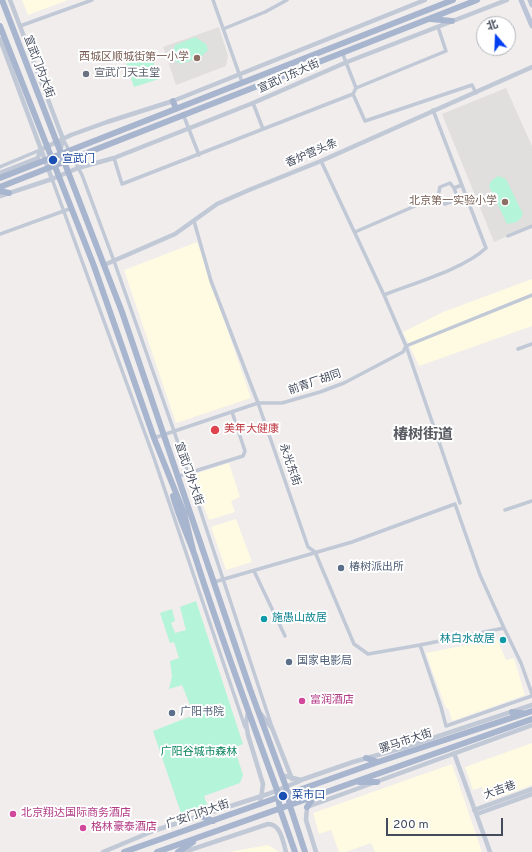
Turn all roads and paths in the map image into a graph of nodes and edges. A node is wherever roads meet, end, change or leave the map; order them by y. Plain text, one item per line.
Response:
1 (2, 0) edge
2 (10, 0) edge
3 (92, 0) edge
4 (213, 0) edge
5 (272, 0) edge
6 (287, 0) edge
7 (425, 0) edge
8 (453, 0) edge
9 (477, 0) edge
10 (507, 0) edge
11 (521, 0) edge
12 (530, 0) edge
13 (274, 5) junction
14 (532, 5) edge
15 (429, 19) junction
16 (452, 21) junction
17 (0, 26) edge
18 (20, 26) junction
19 (532, 26) edge
20 (438, 27) junction
21 (223, 29) junction
22 (0, 39) edge
23 (28, 48) junction
24 (342, 52) junction
25 (24, 60) junction
26 (347, 62) junction
27 (532, 67) edge
28 (239, 73) junction
29 (242, 82) junction
30 (356, 88) junction
31 (476, 93) junction
32 (353, 94) junction
33 (173, 101) junction
34 (254, 103) junction
35 (176, 108) junction
36 (433, 110) junction
37 (183, 114) junction
38 (188, 129) junction
39 (262, 130) junction
40 (63, 139) junction
41 (56, 142) junction
42 (47, 147) junction
43 (40, 150) junction
44 (61, 153) junction
45 (199, 155) junction
46 (38, 158) junction
47 (52, 158) junction
48 (114, 158) junction
49 (45, 161) junction
50 (321, 161) junction
51 (65, 162) junction
52 (55, 166) junction
53 (0, 168) edge
54 (48, 168) junction
55 (78, 168) junction
56 (69, 172) junction
57 (0, 173) edge
58 (60, 176) junction
59 (0, 178) edge
60 (52, 179) junction
61 (462, 184) junction
62 (0, 187) edge
63 (454, 188) junction
64 (0, 191) edge
65 (9, 193) junction
66 (0, 196) edge
67 (438, 196) junction
68 (72, 208) junction
69 (65, 210) junction
70 (194, 221) junction
71 (532, 226) edge
72 (355, 232) junction
73 (0, 234) edge
74 (508, 236) dead end
75 (114, 261) junction
76 (104, 265) junction
77 (384, 295) junction
78 (532, 295) edge
79 (532, 344) edge
80 (406, 346) junction
81 (518, 349) dead end
82 (258, 403) junction
83 (232, 412) junction
84 (174, 431) junction
85 (164, 434) junction
86 (154, 438) junction
87 (188, 474) junction
88 (179, 476) junction
89 (532, 501) edge
90 (458, 504) junction
91 (505, 510) dead end
92 (315, 552) junction
93 (254, 570) junction
94 (224, 580) junction
95 (214, 582) junction
96 (504, 628) junction
97 (284, 636) dead end
98 (420, 645) junction
99 (532, 695) edge
100 (532, 705) edge
101 (248, 711) junction
102 (258, 711) junction
103 (532, 711) edge
104 (512, 712) junction
105 (524, 714) junction
106 (532, 718) edge
107 (532, 725) edge
108 (467, 727) junction
109 (272, 728) junction
110 (248, 735) junction
111 (457, 736) junction
112 (454, 753) junction
113 (366, 758) junction
114 (378, 762) junction
115 (282, 775) junction
116 (292, 778) junction
117 (301, 780) junction
118 (354, 782) junction
119 (377, 782) junction
120 (286, 787) junction
121 (532, 789) edge
122 (262, 790) junction
123 (277, 790) junction
124 (287, 794) junction
125 (532, 794) edge
126 (261, 796) junction
127 (314, 797) junction
128 (254, 798) junction
129 (278, 798) junction
130 (260, 804) junction
131 (290, 806) junction
132 (307, 807) junction
133 (280, 809) junction
134 (475, 812) junction
135 (202, 816) junction
136 (213, 821) junction
137 (202, 836) junction
138 (103, 852) edge
139 (124, 852) edge
140 (157, 852) edge
141 (178, 852) edge
142 (184, 852) edge
143 (286, 852) edge
144 (295, 852) edge
145 (305, 852) edge
146 (316, 852) edge
147 (490, 852) edge

1 - 25 main road, 宣武门内大街
2 - 18 street
3 - 18 street
4 - 21 street
5 - 13 street
6 - 13 street
7 - 28 street, 宣武门东大街
8 - 29 main road, 宣武门东大街
9 - 15 main road, 宣武门东大街
10 - 16 street, 宣武门东大街
11 - 19 main road
12 - 14 main road
13 - 21 street
15 - 16 main road
15 - 24 main road, 宣武门东大街
16 - 20 street, 宣武门东大街
17 - 42 main road, 宣武门内大街
18 - 23 street
20 - 26 street, 宣武门东大街
20 - 30 street
21 - 28 street
22 - 43 street
23 - 25 street
23 - 40 street
24 - 26 street
24 - 37 main road, 宣武门东大街
25 - 41 main road, 宣武门内大街
26 - 30 street
26 - 34 street, 宣武门东大街
27 - 31 street, 香炉营头条
28 - 29 street
28 - 33 street, 宣武门东大街
29 - 35 main road, 宣武门东大街
30 - 32 street
31 - 32 street
31 - 36 street, 香炉营头条
32 - 39 street
33 - 35 main road
33 - 40 street, 宣武门东大街
34 - 38 street, 宣武门东大街
34 - 39 street
35 - 44 main road, 宣武门东大街
36 - 50 street, 香炉营头条
36 - 61 street
37 - 38 street
37 - 51 main road, 宣武门东大街
38 - 45 street
38 - 48 street, 宣武门东大街
39 - 45 street
40 - 41 street, 宣武门东大街
40 - 44 street
40 - 55 street
41 - 42 street, 宣武门东大街
41 - 44 main road, 宣武门内大街
42 - 43 street, 宣武门东大街
42 - 47 main road, 宣武门内大街
43 - 46 street
43 - 49 street
43 - 53 street
44 - 47 main road, 宣武门东大街
44 - 51 main road, 宣武门外大街
45 - 48 street
46 - 49 street
46 - 57 street
47 - 49 main road, 宣武门东大街
47 - 52 main road, 宣武门内大街
48 - 55 street, 宣武门东大街
49 - 54 street
49 - 59 main road, 宣武门东大街
50 - 70 street, 香炉营头条
50 - 72 street
51 - 52 main road, 宣武门东大街
51 - 56 main road, 宣武门外大街
52 - 54 main road, 宣武门东大街
52 - 58 main road, 宣武门外大街
54 - 60 street
54 - 62 main road, 宣武门东大街
55 - 56 street, 宣武门东大街
55 - 75 street
56 - 58 street, 宣武门东大街
56 - 76 main road, 宣武门外大街
58 - 60 street, 宣武门东大街
58 - 68 main road, 宣武门外大街
60 - 65 street, 宣武门东大街
60 - 69 street
61 - 63 street
61 - 77 street
63 - 67 street
63 - 67 street
64 - 65 main road
65 - 66 street, 宣武门东大街
67 - 72 street
68 - 69 street
68 - 86 main road, 宣武门外大街
69 - 73 street
69 - 110 street
70 - 75 street, 香炉营头条
70 - 82 street, 永光东街
71 - 74 street
72 - 77 street
75 - 76 street, 香炉营头条
75 - 84 street
76 - 85 main road, 宣武门外大街
77 - 80 street
78 - 80 street, 前青厂胡同
79 - 81 street
80 - 82 street, 前青厂胡同
80 - 90 street
82 - 83 street, 前青厂胡同
82 - 92 street, 永光东街
83 - 84 street, 前青厂胡同
83 - 87 street
84 - 85 street, 前青厂胡同
84 - 87 street
85 - 86 street, 前青厂胡同
85 - 88 main road, 宣武门外大街
86 - 101 main road, 宣武门外大街
87 - 88 street
87 - 94 street
88 - 95 main road, 宣武门外大街
89 - 91 street
90 - 92 street
90 - 96 street
92 - 93 street
92 - 98 street, 永光东街
93 - 94 street
93 - 97 street
94 - 95 street
94 - 109 street
95 - 102 main road, 宣武门外大街
96 - 98 street, 永光东街
96 - 99 street
98 - 99 street
100 - 104 street, 骡马市大街
101 - 110 street
101 - 123 main road, 宣武门外大街
102 - 109 street
102 - 115 main road, 宣武门外大街
103 - 105 main road, 骡马市大街
104 - 105 main road
104 - 108 street, 骡马市大街
105 - 111 main road, 骡马市大街
106 - 118 main road, 骡马市大街
107 - 112 street
108 - 111 main road
108 - 113 street, 骡马市大街
109 - 116 street
110 - 122 street
111 - 114 main road, 骡马市大街
112 - 119 street
112 - 134 street
113 - 114 main road
113 - 117 street, 骡马市大街
114 - 124 main road, 骡马市大街
115 - 116 street
115 - 120 main road, 宣武门外大街
116 - 117 street
117 - 120 street
118 - 119 main road
118 - 127 main road, 骡马市大街
119 - 132 street
120 - 123 street
120 - 124 main road, 宣武门外大街
121 - 134 street, 大吉巷
122 - 126 street
122 - 128 street
123 - 126 street
123 - 129 main road, 宣武门外大街
124 - 129 main road, 骡马市大街
124 - 131 main road, 宣武门外大街
125 - 134 street, 大吉巷
126 - 128 street
126 - 130 street
127 - 131 main road, 骡马市大街
127 - 132 main road
128 - 135 street
129 - 130 main road, 广安门内大街
129 - 133 main road, 宣武门外大街
130 - 136 main road, 广安门内大街
131 - 133 main road, 广安门内大街
131 - 145 main road, 宣武门外大街
132 - 146 street
133 - 137 main road, 广安门内大街
133 - 144 main road, 宣武门外大街
134 - 147 street
135 - 136 main road
135 - 138 street
136 - 139 main road, 广安门内大街
137 - 140 main road, 广安门内大街
137 - 141 main road
142 - 143 street

